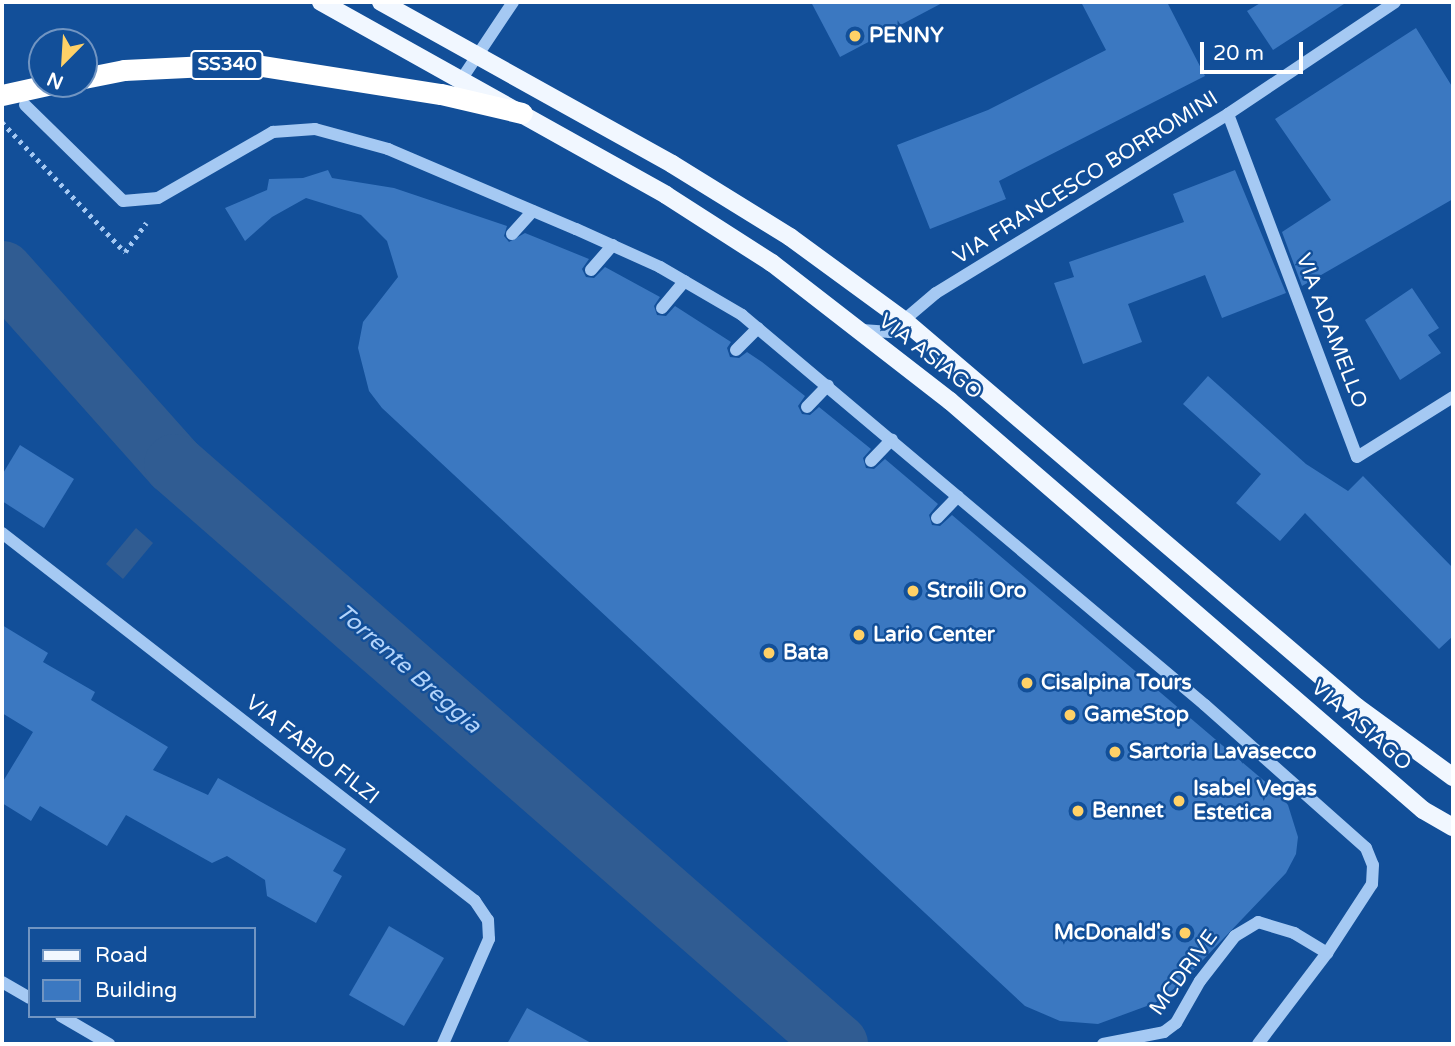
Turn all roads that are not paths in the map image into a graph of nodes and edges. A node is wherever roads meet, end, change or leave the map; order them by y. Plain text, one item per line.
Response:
1 (321, 2) edge
2 (381, 2) edge
3 (513, 2) edge
4 (1395, 2) edge
5 (474, 55) junction
6 (98, 75) edge
7 (461, 80) junction
8 (28, 89) edge
9 (2, 95) edge
10 (25, 105) dead end
11 (522, 113) junction
12 (1228, 114) junction
13 (533, 211) junction
14 (512, 234) dead end
15 (613, 245) junction
16 (591, 270) dead end
17 (685, 281) junction
18 (662, 307) dead end
19 (905, 322) junction
20 (758, 328) junction
21 (856, 328) junction
22 (736, 350) dead end
23 (828, 385) junction
24 (1453, 397) edge
25 (807, 407) dead end
26 (892, 439) junction
27 (871, 461) dead end
28 (958, 496) junction
29 (937, 518) dead end
30 (2, 533) edge
31 (1453, 778) edge
32 (1453, 827) edge
33 (1327, 953) junction
34 (2, 982) edge
35 (28, 997) edge
36 (64, 1018) edge
37 (109, 1044) edge
38 (443, 1044) edge
39 (1103, 1044) edge
40 (1259, 1044) edge

1 - 7 main road, VIA ASIAGO
2 - 5 main road, VIA ASIAGO
3 - 5 street
4 - 12 street, VIA FRANCESCO BORROMINI
5 - 7 street
5 - 19 main road, VIA ASIAGO
6 - 11 highway, SS340
7 - 11 main road, VIA ASIAGO
8 - 9 highway, bridge
10 - 13 street
11 - 21 main road, VIA ASIAGO
12 - 19 street, VIA FRANCESCO BORROMINI
12 - 24 street, VIA ADAMELLO
13 - 14 street
13 - 15 street
15 - 16 street
15 - 17 street
17 - 18 street
17 - 20 street
19 - 21 street
19 - 31 main road, VIA ASIAGO
20 - 22 street
20 - 23 street
21 - 32 main road, VIA ASIAGO
23 - 25 street
23 - 26 street
26 - 27 street
26 - 28 street
28 - 29 street
28 - 33 street
30 - 38 street, VIA FABIO FILZI
33 - 39 street, MCDRIVE
33 - 40 street
34 - 35 street
36 - 37 street

